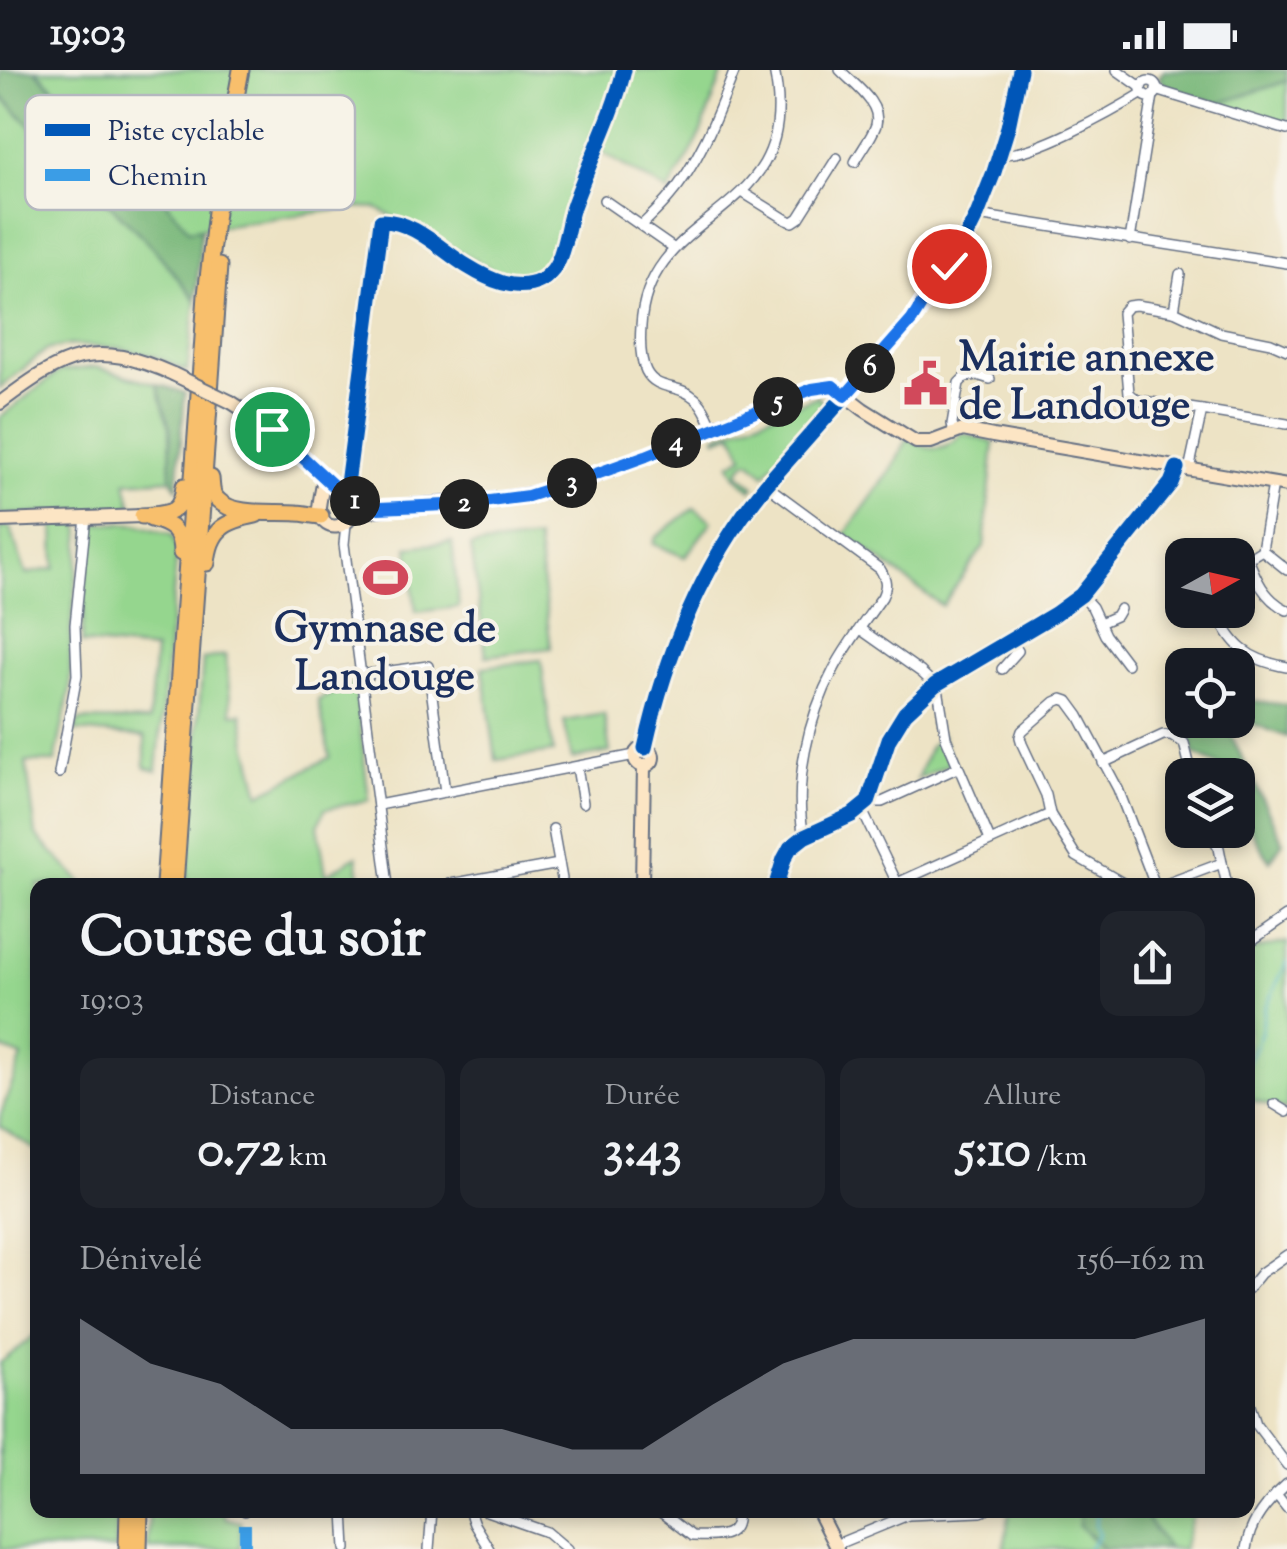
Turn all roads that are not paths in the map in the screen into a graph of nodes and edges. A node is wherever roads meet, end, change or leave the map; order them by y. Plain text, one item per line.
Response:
1 (241, 70) edge
2 (251, 70) edge
3 (624, 70) edge
4 (735, 70) edge
5 (774, 70) edge
6 (840, 70) edge
7 (1020, 70) edge
8 (1117, 70) edge
9 (1159, 70) edge
10 (1149, 89) junction
11 (236, 95) edge
12 (247, 95) edge
13 (1287, 130) edge
14 (999, 153) junction
15 (838, 158) dead end
16 (855, 162) dead end
17 (742, 192) junction
18 (604, 200) dead end
19 (216, 210) edge
20 (227, 210) edge
21 (977, 216) junction
22 (642, 226) junction
23 (1130, 240) junction
24 (673, 248) junction
25 (1287, 263) edge
26 (1180, 274) dead end
27 (1174, 311) junction
28 (215, 313) junction
29 (1287, 350) edge
30 (990, 379) dead end
31 (845, 396) junction
32 (0, 404) edge
33 (1202, 410) junction
34 (197, 418) junction
35 (1287, 424) edge
36 (713, 428) junction
37 (954, 432) junction
38 (1183, 469) junction
39 (766, 485) junction
40 (1280, 485) edge
41 (337, 507) junction
42 (265, 513) junction
43 (142, 516) junction
44 (86, 518) junction
45 (0, 521) edge
46 (1262, 550) junction
47 (1255, 552) edge
48 (1287, 570) edge
49 (1255, 580) edge
50 (1081, 594) junction
51 (183, 606) junction
52 (1120, 609) dead end
53 (1287, 610) edge
54 (1100, 623) junction
55 (1224, 628) edge
56 (860, 629) junction
57 (1010, 639) junction
58 (191, 656) junction
59 (1127, 664) dead end
60 (1287, 668) edge
61 (1002, 669) dead end
62 (361, 675) junction
63 (934, 685) junction
64 (641, 757) junction
65 (1188, 758) edge
66 (1104, 763) junction
67 (577, 767) junction
68 (957, 768) junction
69 (59, 773) dead end
70 (445, 792) junction
71 (583, 803) dead end
72 (864, 805) junction
73 (378, 806) junction
74 (1050, 814) junction
75 (553, 829) dead end
76 (804, 837) junction
77 (990, 840) junction
78 (1219, 848) edge
79 (1222, 863) junction
80 (559, 864) junction
81 (164, 878) edge
82 (175, 878) edge
83 (387, 878) edge
84 (483, 878) edge
85 (562, 878) edge
86 (642, 878) edge
87 (778, 878) edge
88 (895, 878) edge
89 (911, 878) edge
90 (1114, 878) edge
91 (1152, 878) edge
92 (1182, 878) edge
93 (1225, 878) edge
94 (1287, 916) edge
95 (1255, 937) edge
96 (1274, 1104) dead end
97 (1287, 1112) edge
98 (1287, 1255) edge
99 (1255, 1280) edge
100 (1255, 1421) edge
101 (1287, 1466) edge
102 (1287, 1484) edge
103 (1276, 1494) junction
104 (1287, 1508) edge
105 (128, 1518) edge
106 (140, 1518) edge
107 (344, 1518) edge
108 (431, 1518) edge
109 (472, 1518) edge
110 (507, 1518) edge
111 (668, 1518) edge
112 (737, 1518) edge
113 (821, 1518) edge
114 (899, 1518) edge
115 (836, 1547) edge
116 (128, 1549) edge
117 (139, 1549) edge
118 (346, 1549) edge
119 (429, 1549) edge
120 (489, 1549) edge
121 (567, 1549) edge
122 (1246, 1549) edge

1 - 11 highway
2 - 12 highway
3 - 41 street
4 - 22 street
5 - 17 street
6 - 16 street
7 - 14 main road
8 - 10 street
9 - 10 street
10 - 13 street
10 - 14 street
10 - 23 street
14 - 21 main road
15 - 17 street
17 - 24 street
18 - 22 street
19 - 34 highway
20 - 28 highway
21 - 23 street
21 - 31 main road
22 - 24 street
23 - 25 street
24 - 36 street
26 - 27 street
27 - 29 street
27 - 33 street
28 - 42 highway
28 - 58 highway
30 - 37 street
31 - 36 main road
31 - 37 main road
31 - 39 main road
32 - 41 main road, bridge
33 - 35 street
33 - 38 street
34 - 43 highway
34 - 51 highway
36 - 41 main road
37 - 38 main road
38 - 40 main road
38 - 50 street
39 - 56 street
39 - 64 main road
40 - 46 street
41 - 42 highway
41 - 62 street
42 - 58 highway
43 - 44 main road
43 - 51 highway
44 - 45 main road
44 - 69 street
46 - 47 street
46 - 48 street
49 - 53 street
50 - 54 street
50 - 57 street
51 - 81 highway
52 - 54 street
54 - 59 street
55 - 60 street
56 - 63 street
56 - 76 street
57 - 61 street
57 - 63 street
58 - 82 highway
62 - 70 street
62 - 73 street
63 - 68 street
63 - 72 street
64 - 67 street
64 - 86 main road
65 - 66 street
66 - 74 street
66 - 91 street
67 - 70 street
67 - 71 street
68 - 72 street
68 - 77 street
70 - 73 street
72 - 76 street
72 - 88 street
73 - 83 street
74 - 77 street
74 - 90 street
75 - 80 street
76 - 87 street
77 - 89 street
78 - 79 street
79 - 92 street
79 - 93 street
80 - 84 street
80 - 85 street
94 - 95 street
96 - 97 street
98 - 99 street
100 - 101 street
102 - 103 street
103 - 104 street
103 - 122 street
105 - 116 highway
106 - 117 highway
107 - 118 street
108 - 119 street
109 - 120 street
110 - 121 street
111 - 112 street
113 - 115 main road
114 - 115 street

